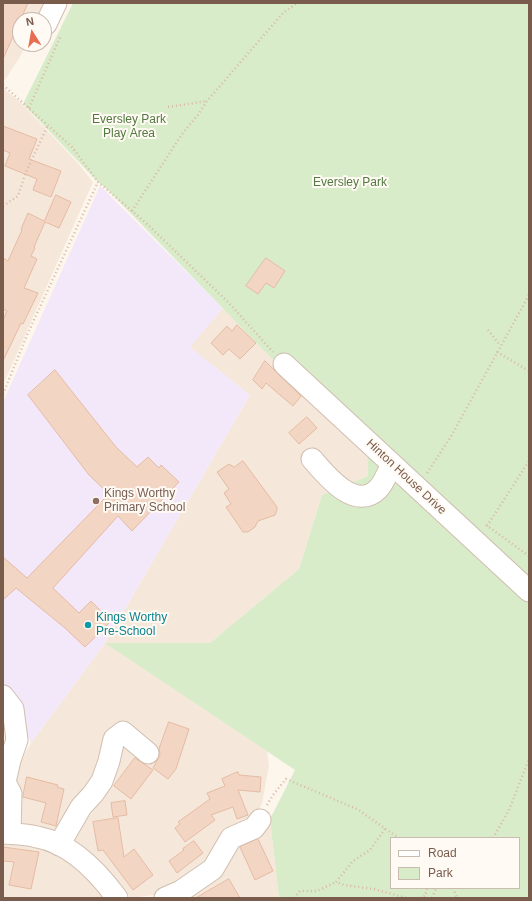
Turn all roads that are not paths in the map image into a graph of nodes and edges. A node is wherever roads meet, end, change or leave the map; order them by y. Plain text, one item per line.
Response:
1 (284, 364) road end
2 (312, 459) dead end
3 (392, 464) junction
4 (529, 590) edge
5 (3, 696) edge
6 (148, 754) dead end
7 (260, 820) road end
8 (6, 833) edge
9 (59, 845) junction
10 (117, 898) edge
11 (165, 898) edge

1 - 3 street, Hinton House Drive
2 - 3 street
3 - 4 street, Hinton House Drive
5 - 8 street
6 - 9 street
7 - 11 street
8 - 9 street
9 - 10 street

